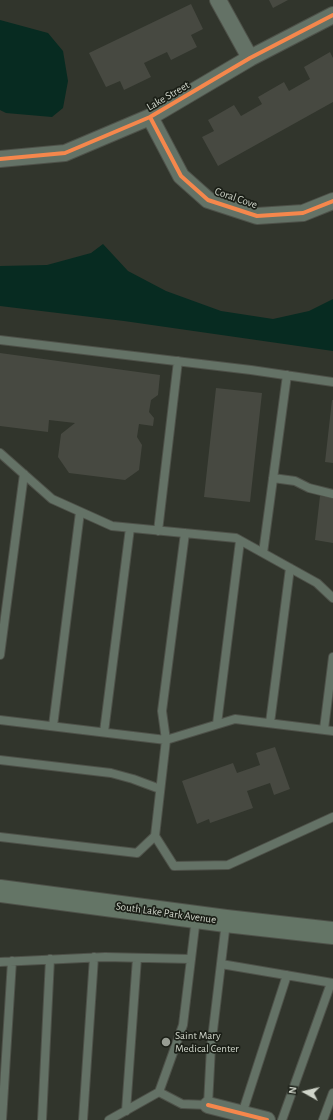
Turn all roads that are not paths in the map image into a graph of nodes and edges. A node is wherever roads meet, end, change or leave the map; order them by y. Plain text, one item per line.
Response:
1 (218, 0) edge
2 (333, 15) edge
3 (250, 58) junction
4 (150, 117) junction
5 (0, 159) edge
6 (333, 201) edge
7 (0, 340) edge
8 (178, 361) junction
9 (287, 375) junction
10 (333, 382) edge
11 (0, 453) edge
12 (24, 474) junction
13 (273, 478) junction
14 (333, 494) edge
15 (80, 512) junction
16 (130, 528) junction
17 (158, 531) junction
18 (185, 534) junction
19 (240, 541) junction
20 (263, 553) junction
21 (290, 568) junction
22 (333, 598) edge
23 (0, 655) edge
24 (333, 656) edge
25 (0, 720) edge
26 (270, 723) junction
27 (217, 724) junction
28 (53, 726) junction
29 (324, 730) junction
30 (333, 731) edge
31 (104, 732) junction
32 (166, 740) junction
33 (0, 760) edge
34 (160, 789) junction
35 (333, 817) edge
36 (155, 836) junction
37 (0, 837) edge
38 (0, 891) edge
39 (196, 917) junction
40 (226, 921) junction
41 (333, 933) edge
42 (94, 957) junction
43 (137, 958) junction
44 (50, 959) junction
45 (191, 959) junction
46 (12, 961) junction
47 (0, 962) edge
48 (221, 964) junction
49 (287, 975) junction
50 (332, 983) edge
51 (159, 1092) junction
52 (333, 1093) edge
53 (208, 1105) junction
54 (126, 1111) junction
55 (242, 1114) junction
56 (2, 1120) edge
57 (42, 1120) edge
58 (83, 1120) edge
59 (109, 1120) edge
60 (267, 1120) edge
61 (282, 1120) edge
62 (323, 1120) edge

1 - 3 street
2 - 3 street, Lake Street
3 - 4 street, Lake Street
4 - 5 street, Lake Street
4 - 6 street, Coral Cove
7 - 8 lane
8 - 9 lane
8 - 17 lane
9 - 10 lane
9 - 13 lane
11 - 12 lane
12 - 15 lane
12 - 23 lane
13 - 14 lane
13 - 20 lane
15 - 16 lane
15 - 28 lane
16 - 17 lane
16 - 31 lane
17 - 18 lane
18 - 19 lane
18 - 32 lane
19 - 20 lane
19 - 27 lane
20 - 21 lane
21 - 22 lane
21 - 26 lane
24 - 29 lane
25 - 28 lane
26 - 27 lane
26 - 29 lane
27 - 32 lane
28 - 31 lane
29 - 30 lane
31 - 32 lane
32 - 34 lane
33 - 34 lane
34 - 36 lane
35 - 36 lane
36 - 37 lane
38 - 39 main road, South Lake Park Avenue
39 - 40 main road, South Lake Park Avenue
39 - 45 lane
40 - 41 main road, South Lake Park Avenue
40 - 48 lane
42 - 43 lane
42 - 44 lane
42 - 58 lane
43 - 45 lane
43 - 54 lane
44 - 46 lane
44 - 57 lane
45 - 51 lane
46 - 47 lane
46 - 56 lane
48 - 49 lane
48 - 53 lane
49 - 50 lane
49 - 55 lane
50 - 61 lane
51 - 53 lane
51 - 54 lane
52 - 62 lane
53 - 55 street
54 - 59 lane
55 - 60 street

